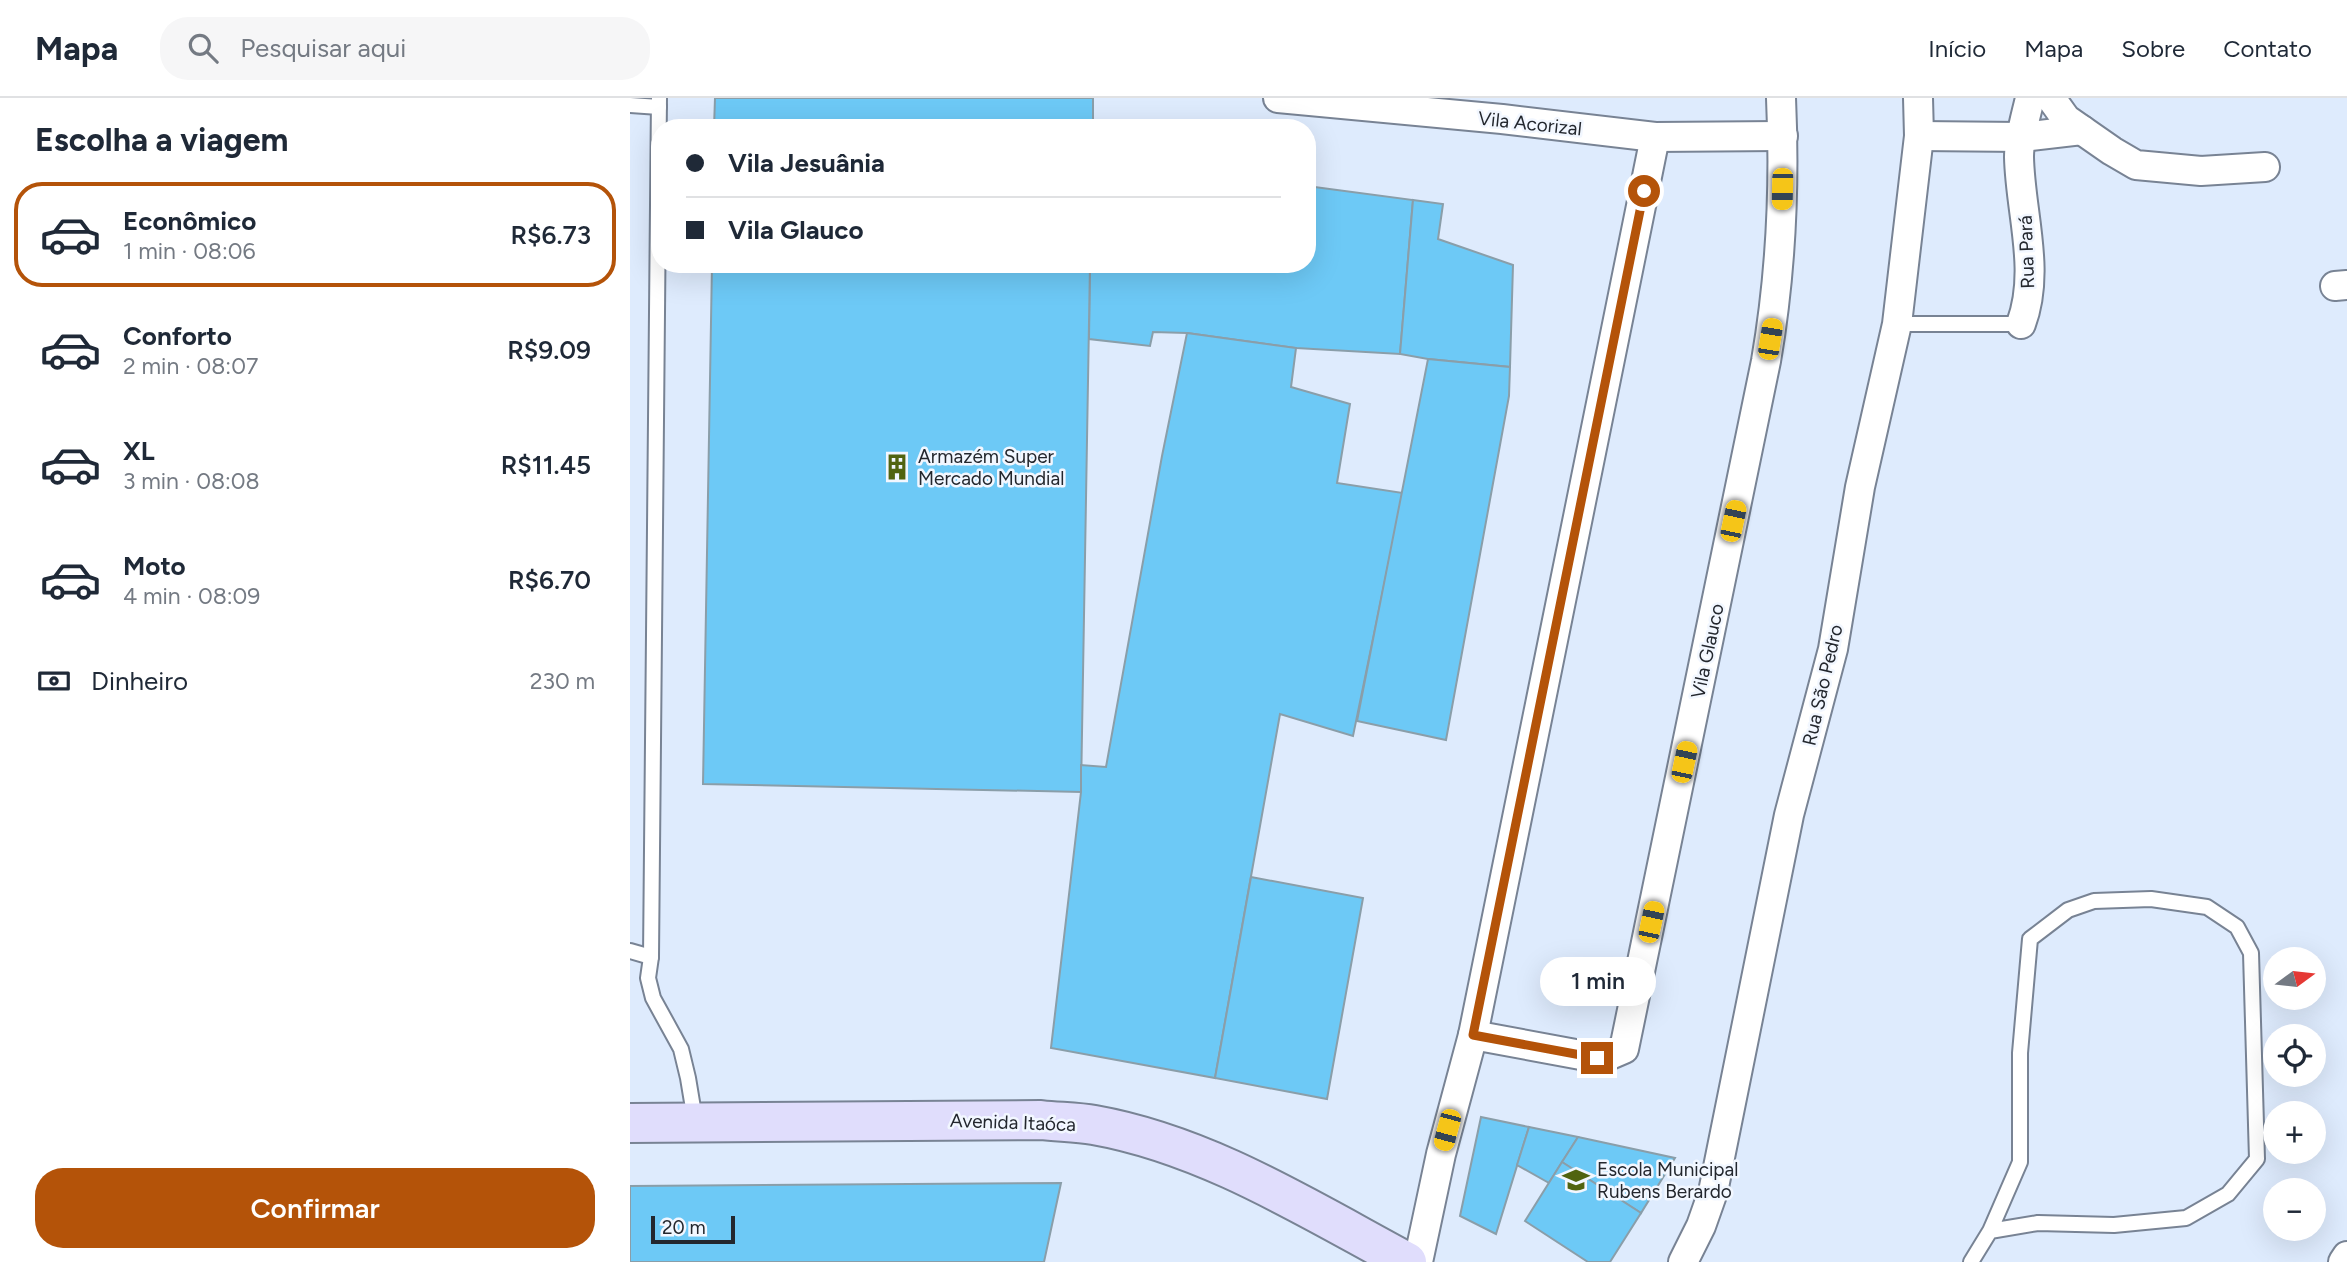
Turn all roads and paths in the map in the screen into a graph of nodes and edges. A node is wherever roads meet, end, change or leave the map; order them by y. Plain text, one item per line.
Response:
1 (1278, 98) edge
2 (1781, 98) edge
3 (1918, 98) edge
4 (2030, 98) edge
5 (2051, 98) edge
6 (1338, 101) edge
7 (659, 103) edge
8 (630, 106) edge
9 (1501, 108) edge
10 (2082, 130) junction
11 (1783, 136) junction
12 (1919, 136) junction
13 (1655, 137) junction
14 (2022, 137) junction
15 (2265, 167) dead end
16 (657, 273) edge
17 (1897, 324) junction
18 (2021, 324) joint
19 (630, 951) edge
20 (650, 957) junction
21 (1473, 1035) junction
22 (695, 1122) junction
23 (630, 1123) edge
24 (1990, 1231) junction
25 (2347, 1256) edge
26 (1408, 1262) edge
27 (1418, 1262) edge
28 (1683, 1262) edge
29 (1971, 1262) edge
30 (2343, 1262) edge

1 - 6 street, Vila Acorizal
2 - 11 street, Vila Glauco
3 - 12 street, Rua São Pedro
4 - 14 street, Rua Pará
5 - 10 street
6 - 9 street, Vila Acorizal
7 - 8 lane
9 - 13 street, Vila Acorizal
10 - 14 street
10 - 15 street
11 - 13 street, Vila Acorizal
11 - 21 street, Vila Glauco
12 - 14 street
12 - 17 street, Rua São Pedro
13 - 21 street
14 - 18 street, Rua Pará
16 - 20 lane
17 - 18 lane, Rua Pará
17 - 28 street, Rua São Pedro
19 - 20 lane
20 - 22 lane
21 - 27 street
22 - 23 main road, Avenida Itaóca
22 - 26 main road, Avenida Itaóca
24 - 24 lane
24 - 29 lane
25 - 30 street

